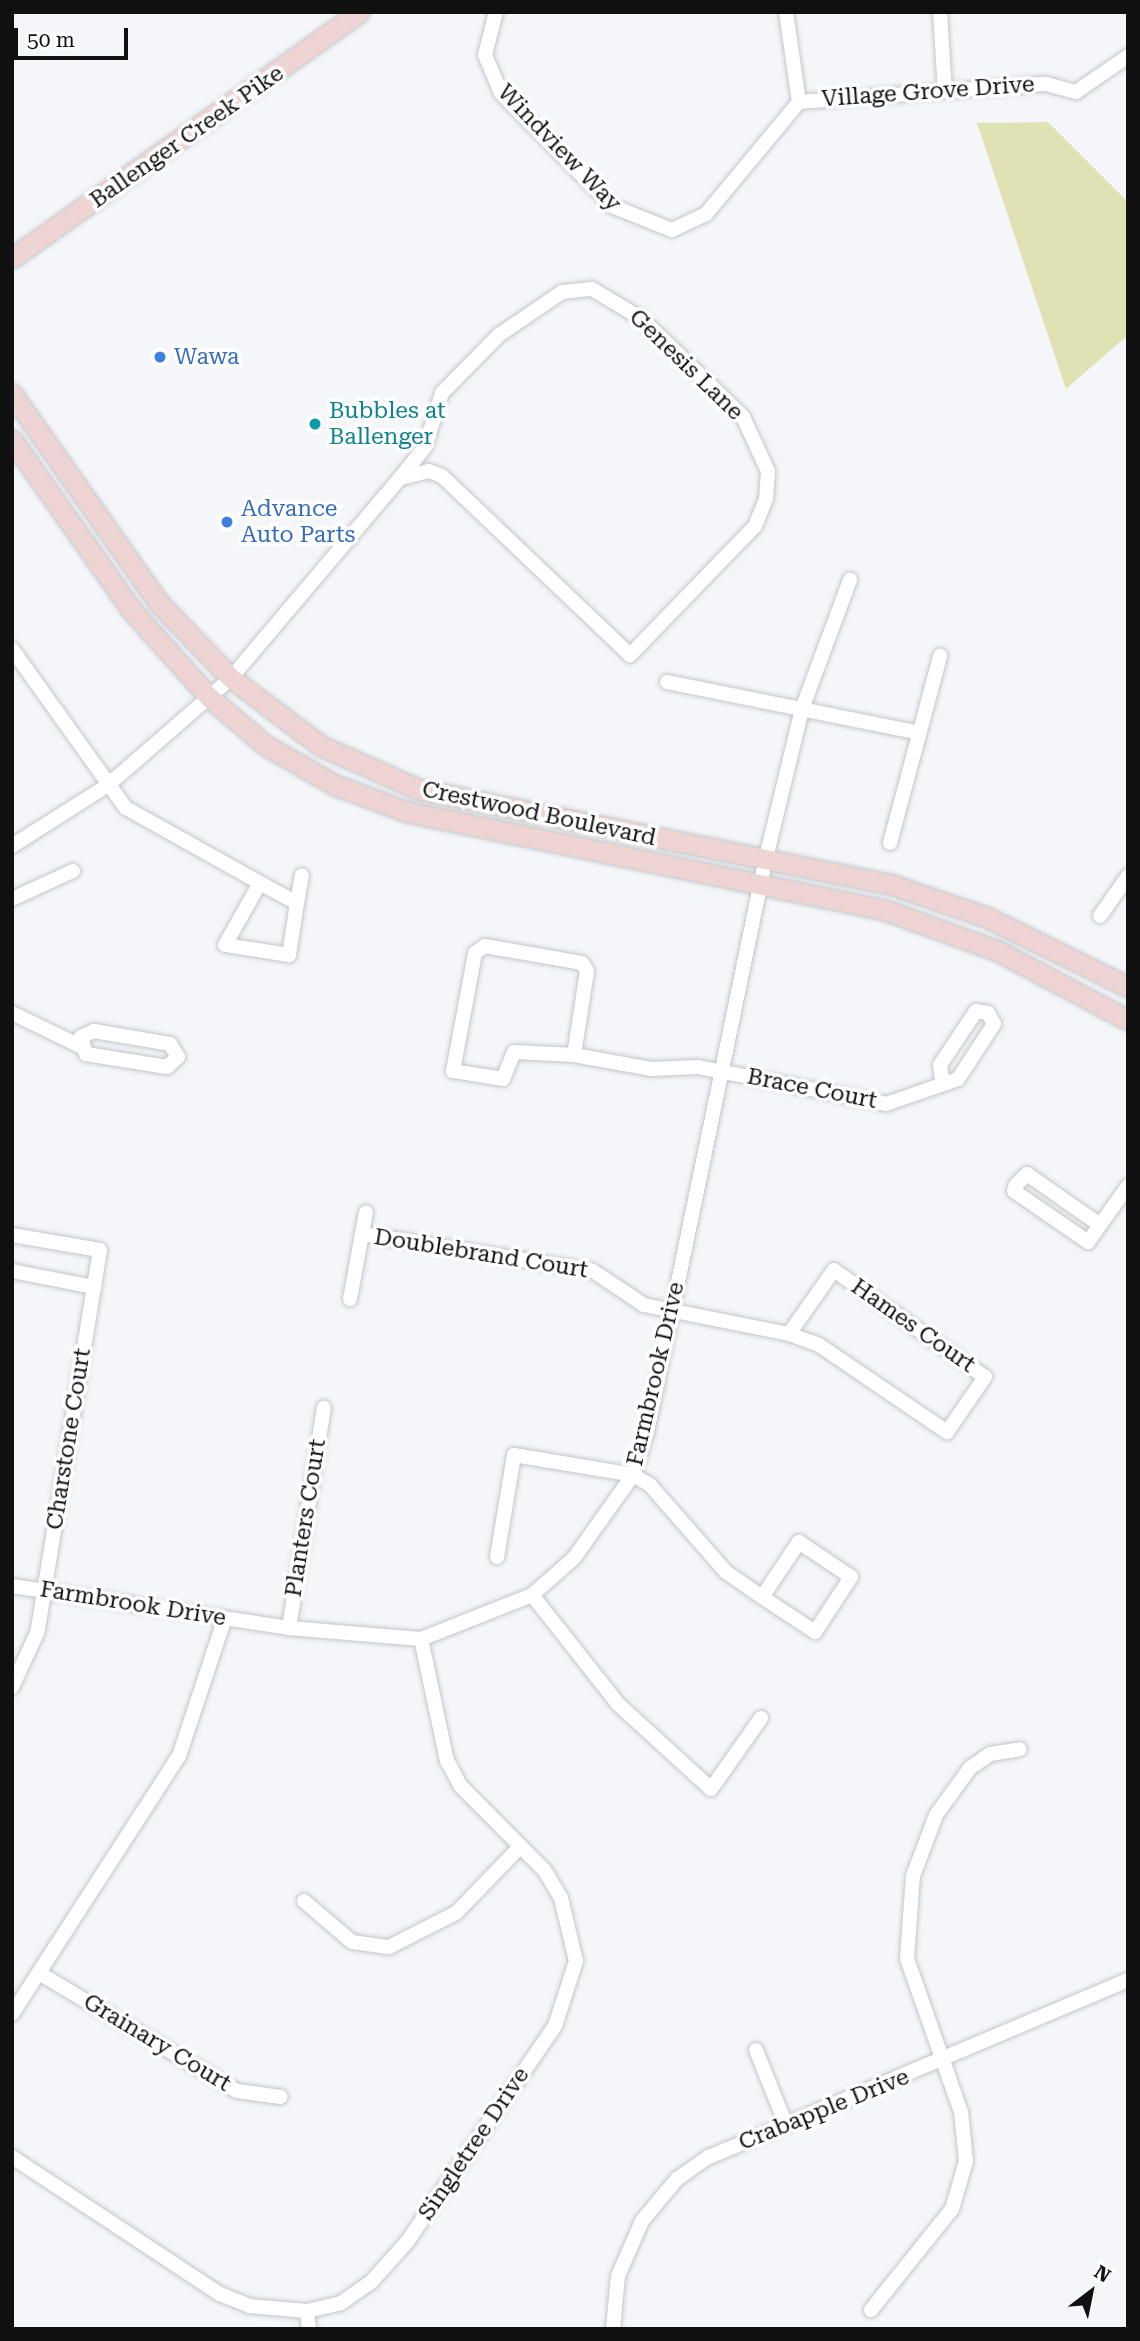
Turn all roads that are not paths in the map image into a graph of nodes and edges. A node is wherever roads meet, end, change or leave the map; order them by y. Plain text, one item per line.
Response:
1 (359, 12) edge
2 (496, 12) edge
3 (786, 12) edge
4 (940, 12) edge
5 (1128, 56) edge
6 (945, 91) junction
7 (799, 102) junction
8 (12, 258) edge
9 (12, 394) edge
10 (12, 440) edge
11 (400, 478) junction
12 (850, 580) dead end
13 (12, 649) edge
14 (940, 656) dead end
15 (231, 678) junction
16 (667, 682) dead end
17 (209, 697) junction
18 (802, 709) junction
19 (919, 733) junction
20 (108, 785) junction
21 (890, 843) dead end
22 (12, 846) edge
23 (765, 862) junction
24 (73, 871) dead end
25 (302, 875) dead end
26 (1128, 876) edge
27 (260, 883) junction
28 (763, 886) junction
29 (12, 899) edge
30 (297, 903) junction
31 (1100, 916) dead end
32 (1128, 987) edge
33 (12, 1013) edge
34 (1128, 1020) edge
35 (80, 1046) junction
36 (574, 1055) junction
37 (719, 1072) junction
38 (942, 1080) junction
39 (1128, 1186) edge
40 (366, 1212) dead end
41 (1100, 1225) junction
42 (362, 1234) junction
43 (12, 1235) edge
44 (12, 1271) edge
45 (94, 1287) junction
46 (350, 1299) dead end
47 (671, 1310) junction
48 (789, 1335) junction
49 (324, 1408) dead end
50 (634, 1475) junction
51 (497, 1558) dead end
52 (12, 1586) edge
53 (44, 1592) junction
54 (532, 1595) junction
55 (762, 1597) junction
56 (225, 1618) junction
57 (289, 1628) junction
58 (421, 1639) junction
59 (12, 1687) edge
60 (761, 1718) dead end
61 (1020, 1749) dead end
62 (520, 1847) junction
63 (304, 1901) dead end
64 (39, 1973) junction
65 (1128, 1980) edge
66 (12, 2014) edge
67 (756, 2050) dead end
68 (942, 2061) junction
69 (281, 2097) dead end
70 (786, 2124) junction
71 (12, 2157) edge
72 (871, 2309) dead end
73 (307, 2311) junction
74 (309, 2329) edge
75 (613, 2329) edge

1 - 8 main road, Ballenger Creek Pike
2 - 7 street, Windview Way
3 - 7 street
4 - 6 street
5 - 6 street, Village Grove Drive
6 - 7 street, Village Grove Drive
9 - 15 main road, Crestwood Boulevard
10 - 17 main road, Crestwood Boulevard
11 - 11 street, Genesis Lane
11 - 15 street
12 - 18 street, Farmbrook Drive
13 - 20 street
14 - 19 street
15 - 17 street
15 - 23 main road, Crestwood Boulevard
16 - 18 street
17 - 20 street
17 - 28 main road, Crestwood Boulevard
18 - 19 street
18 - 23 street, Farmbrook Drive
19 - 21 street
20 - 22 street
20 - 27 street
23 - 28 street, Farmbrook Drive
23 - 32 main road, Crestwood Boulevard
24 - 29 street
25 - 30 street
26 - 31 street
27 - 30 street
27 - 30 street
28 - 34 main road, Crestwood Boulevard
28 - 37 street, Farmbrook Drive
33 - 35 street
35 - 35 street
36 - 36 street, Brace Court
36 - 37 street, Brace Court
37 - 38 street, Brace Court
37 - 47 street, Farmbrook Drive
38 - 38 street, Brace Court
39 - 41 street
40 - 42 street, Doublebrand Court
41 - 41 street
42 - 46 street, Doublebrand Court
42 - 47 street, Doublebrand Court
43 - 45 street, Charstone Court
44 - 45 street
45 - 53 street, Charstone Court
47 - 48 street, Hames Court
47 - 50 street, Farmbrook Drive
48 - 48 street, Hames Court
49 - 57 street, Planters Court
50 - 51 street
50 - 54 street, Farmbrook Drive
50 - 55 street
52 - 53 street, Farmbrook Drive
53 - 56 street, Farmbrook Drive
53 - 59 street, Charstone Court
54 - 58 street, Farmbrook Drive
54 - 60 street
55 - 55 street
56 - 57 street, Farmbrook Drive
56 - 64 street
57 - 58 street, Farmbrook Drive
58 - 62 street, Singletree Drive
61 - 68 street
62 - 63 street
62 - 73 street, Singletree Drive
64 - 66 street
64 - 69 street, Grainary Court
65 - 68 street, Crabapple Drive
67 - 70 street
68 - 70 street, Crabapple Drive
68 - 72 street
70 - 75 street, Crabapple Drive
71 - 73 street, Singletree Drive
73 - 74 street

